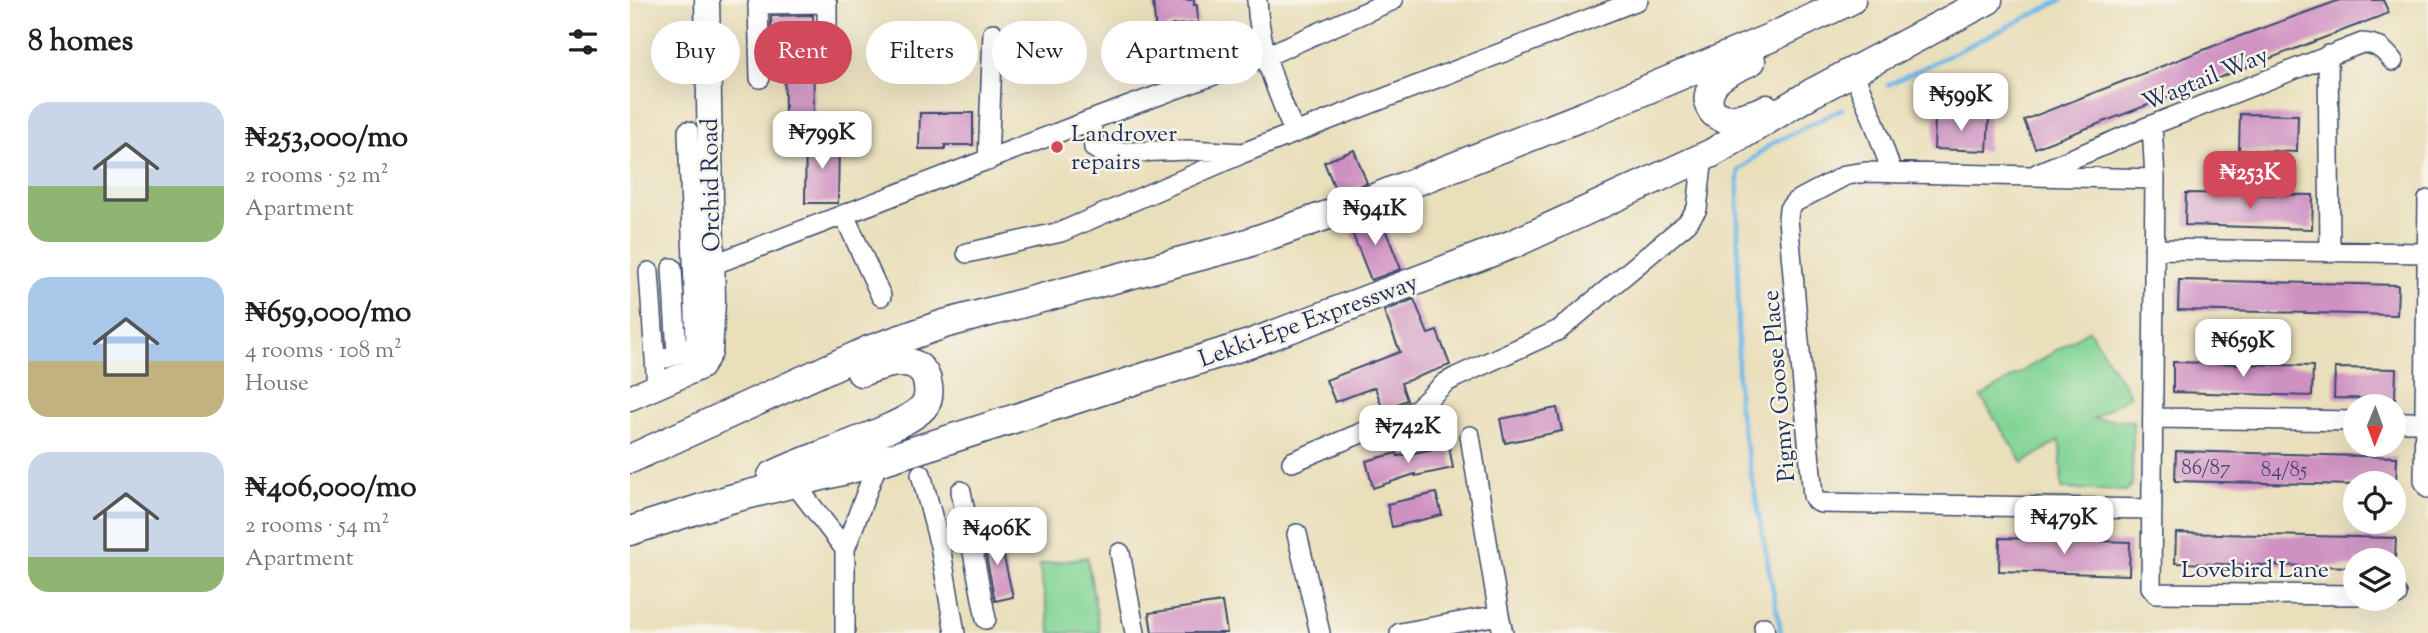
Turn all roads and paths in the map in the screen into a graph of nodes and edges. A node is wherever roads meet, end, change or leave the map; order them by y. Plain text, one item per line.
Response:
1 (707, 0) edge
2 (1257, 0) edge
3 (1393, 0) edge
4 (1638, 0) edge
5 (1851, 0) edge
6 (1988, 0) edge
7 (1816, 16) junction
8 (758, 21) edge
9 (827, 21) edge
10 (1258, 21) edge
11 (1263, 53) edge
12 (2328, 55) junction
13 (992, 59) edge
14 (2393, 61) dead end
15 (1263, 63) edge
16 (1853, 72) junction
17 (1177, 84) edge
18 (1190, 84) edge
19 (1178, 89) junction
20 (1812, 93) junction
21 (1091, 120) junction
22 (2152, 125) junction
23 (688, 131) dead end
24 (1294, 132) junction
25 (1243, 153) junction
26 (1703, 156) junction
27 (988, 161) junction
28 (1892, 172) junction
29 (2032, 175) junction
30 (2155, 179) junction
31 (2427, 205) edge
32 (844, 215) junction
33 (2154, 249) junction
34 (2330, 251) junction
35 (967, 253) dead end
36 (2426, 253) junction
37 (712, 265) junction
38 (672, 268) dead end
39 (649, 272) dead end
40 (881, 296) dead end
41 (2427, 342) edge
42 (677, 354) junction
43 (657, 375) junction
44 (630, 398) edge
45 (729, 414) junction
46 (2153, 418) junction
47 (2343, 421) edge
48 (2406, 422) edge
49 (2424, 422) junction
50 (1470, 436) dead end
51 (630, 459) edge
52 (1292, 461) dead end
53 (878, 462) junction
54 (921, 474) dead end
55 (794, 484) junction
56 (2426, 484) edge
57 (961, 491) dead end
58 (730, 499) junction
59 (2152, 509) junction
60 (630, 531) edge
61 (1297, 534) dead end
62 (970, 538) junction
63 (940, 546) junction
64 (845, 549) junction
65 (1120, 553) dead end
66 (2343, 594) edge
67 (986, 619) dead end
68 (1501, 624) edge
69 (845, 633) edge
70 (955, 633) edge
71 (1135, 633) edge
72 (1320, 633) edge
73 (1400, 633) edge

1 - 37 main road, Orchid Road
2 - 10 street
3 - 11 street
4 - 24 street
5 - 7 highway
6 - 16 highway, Lekki-Epe Expressway
7 - 20 highway
7 - 45 highway
8 - 9 street
12 - 14 street, Wagtail Way
12 - 22 street, Wagtail Way
12 - 34 street
13 - 27 street
15 - 24 street
16 - 20 highway, Lekki-Epe Expressway
16 - 28 street
17 - 19 street
18 - 19 street
19 - 21 street
20 - 26 highway, Lekki-Epe Expressway
21 - 25 street
21 - 27 street
22 - 29 street, Wagtail Way
22 - 30 street
23 - 42 street
24 - 25 street
25 - 35 street
26 - 52 street
26 - 53 highway, Lekki-Epe Expressway
27 - 32 street
28 - 29 street
28 - 59 street, Pigmy Goose Place
29 - 30 street
30 - 33 street
31 - 36 street
32 - 37 street
32 - 40 street
33 - 34 street
33 - 46 street
34 - 36 street
36 - 41 street
37 - 43 main road, Orchid Road
38 - 42 street
39 - 43 street
41 - 49 street
42 - 43 street
43 - 44 main road
45 - 51 highway
45 - 58 highway
46 - 47 street
46 - 59 street
48 - 49 street
49 - 56 street
50 - 68 street
53 - 55 highway, Lekki-Epe Expressway
53 - 64 street
54 - 63 street
55 - 58 highway, Lekki-Epe Expressway
55 - 64 street
57 - 62 street
58 - 60 highway, Lekki-Epe Expressway
59 - 66 street, Lovebird Lane
61 - 72 street
62 - 63 street
62 - 67 street
63 - 70 street
64 - 69 street
65 - 71 street
68 - 73 street

